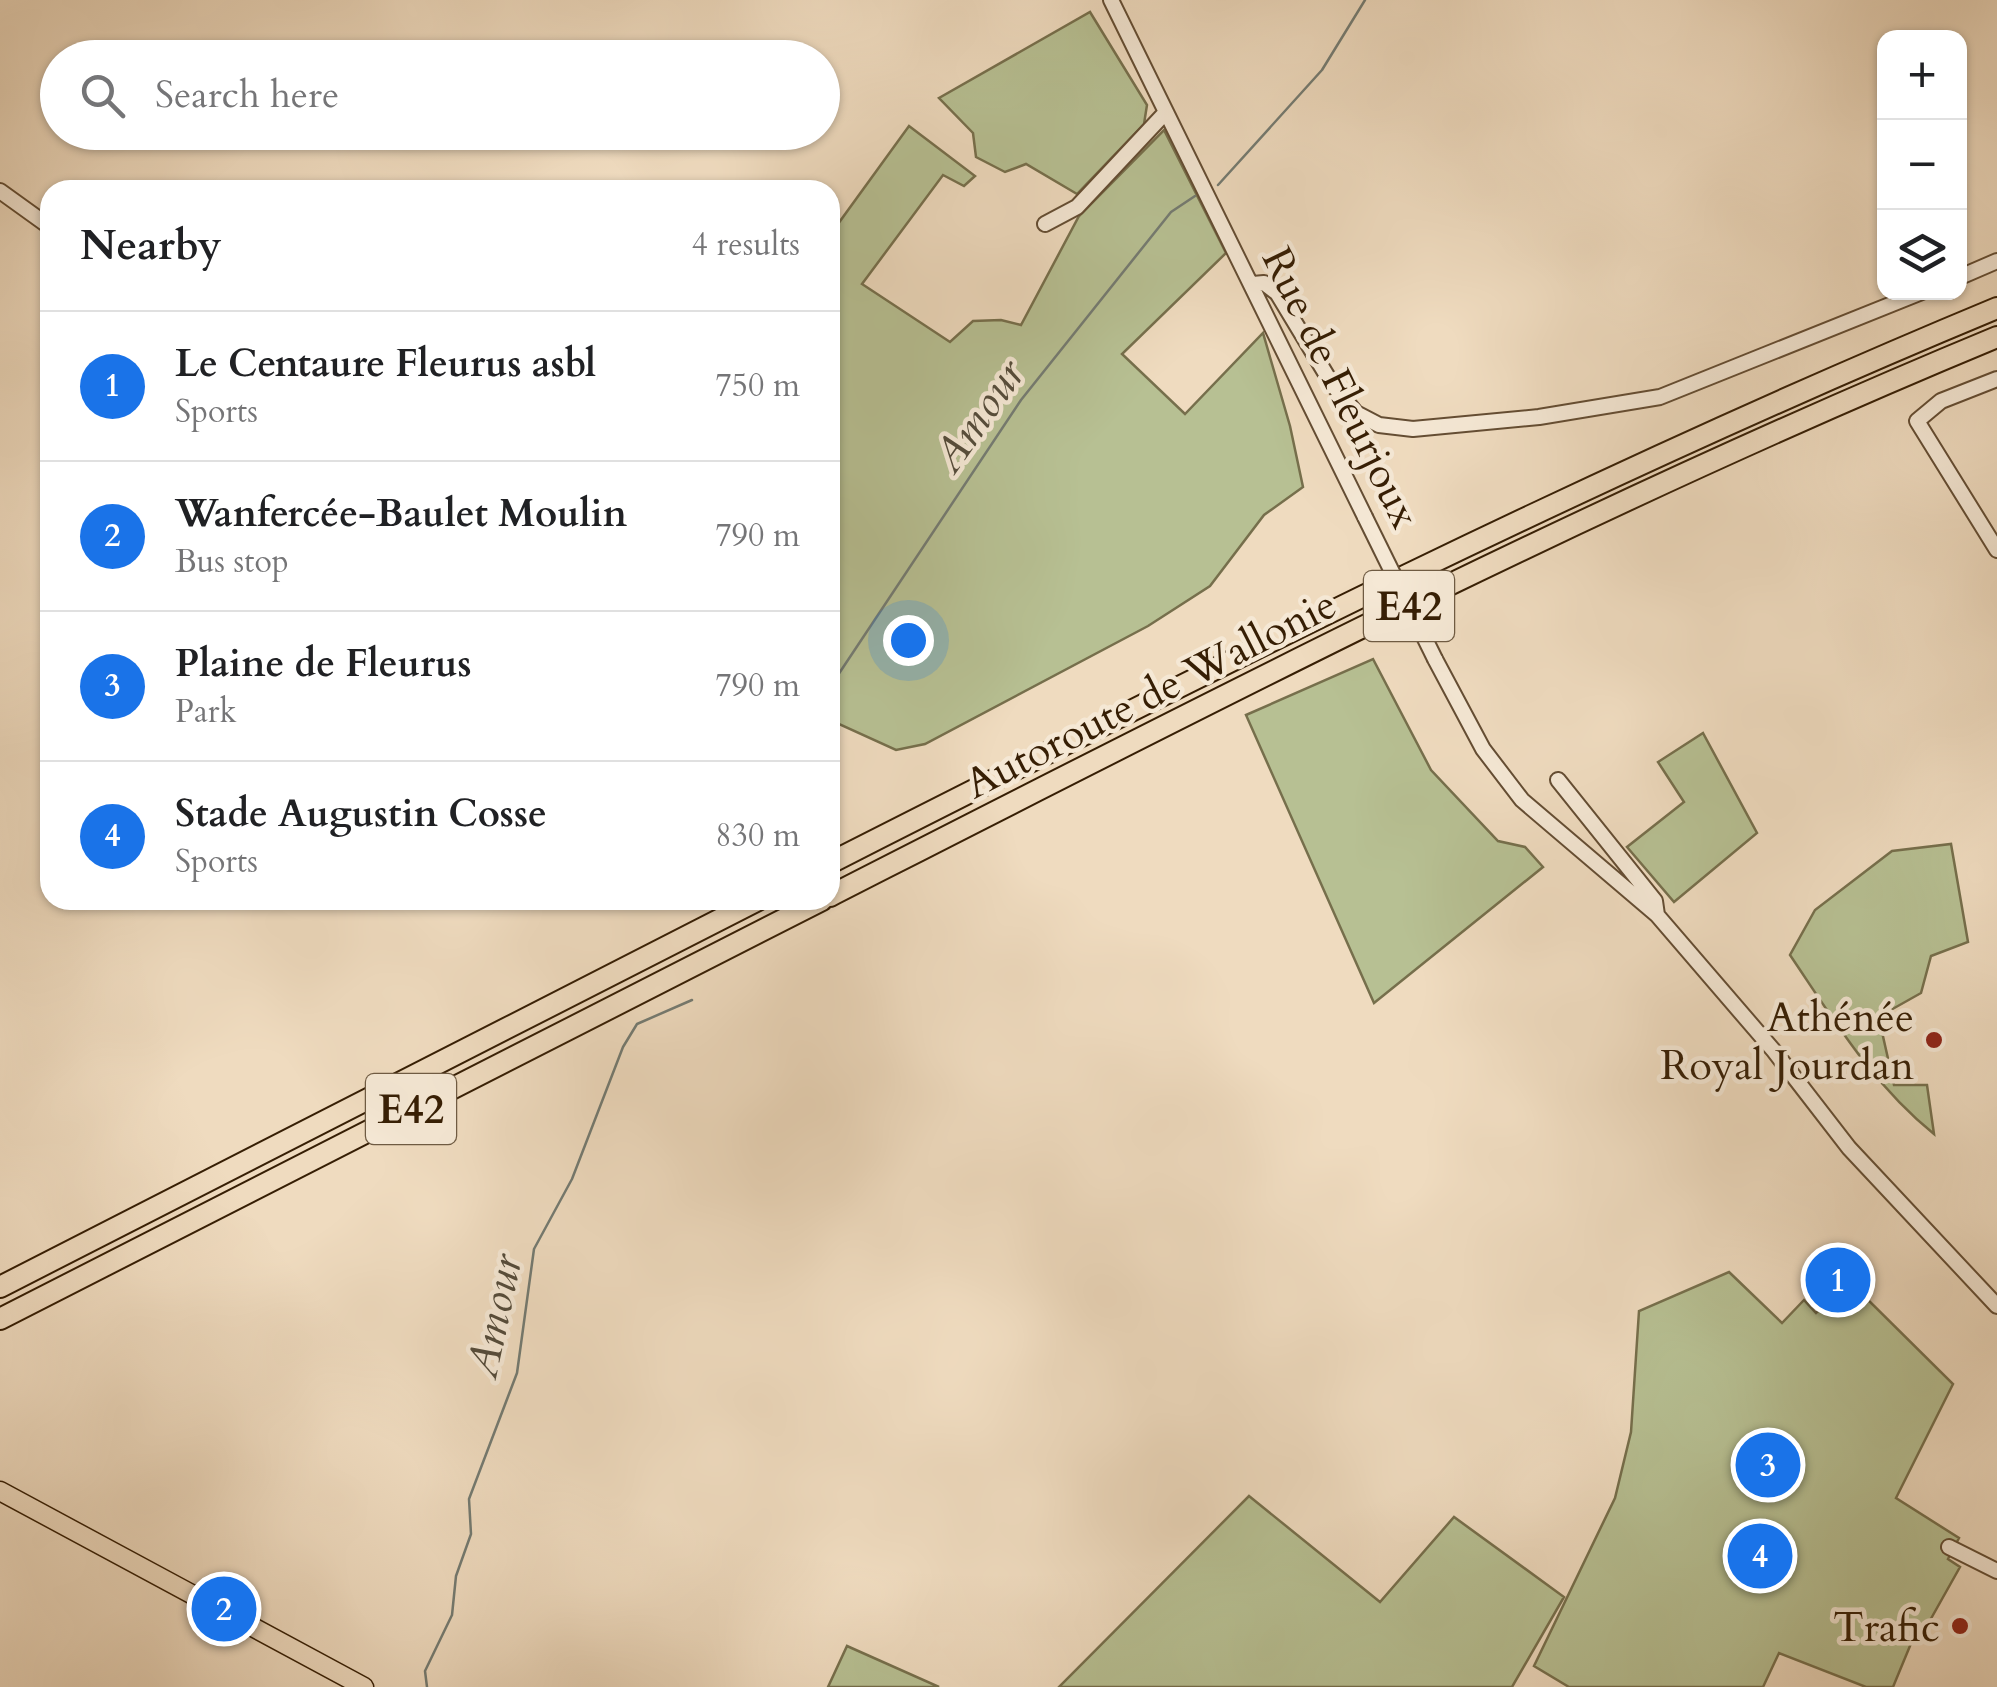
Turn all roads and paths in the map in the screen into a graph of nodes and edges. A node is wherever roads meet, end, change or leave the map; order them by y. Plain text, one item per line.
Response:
1 (1111, 0) edge
2 (1166, 112) junction
3 (0, 191) edge
4 (40, 219) edge
5 (1045, 224) dead end
6 (1997, 261) edge
7 (1967, 273) edge
8 (1253, 284) junction
9 (1902, 300) edge
10 (1997, 308) edge
11 (1997, 337) edge
12 (1997, 379) edge
13 (1997, 550) edge
14 (1558, 780) dead end
15 (840, 859) edge
16 (840, 891) edge
17 (738, 910) edge
18 (802, 910) edge
19 (1657, 915) junction
20 (0, 1286) edge
21 (1997, 1306) edge
22 (0, 1319) edge
23 (0, 1490) edge
24 (1950, 1547) dead end
25 (1997, 1572) edge
26 (364, 1687) edge

1 - 2 street, Rue de Fleurjoux
2 - 5 street
2 - 8 street, Rue de Fleurjoux
3 - 4 street
6 - 7 street
8 - 9 street
8 - 19 street, Rue de Fleurjoux, bridge
10 - 15 highway, Autoroute de Wallonie / E42
11 - 16 highway, Autoroute de Wallonie / E42
12 - 13 street
14 - 19 street, Rue de Fleurjoux
17 - 20 highway, E42
18 - 22 highway, E42
19 - 21 street, Rue de Fleurjoux
23 - 26 main road
24 - 25 street

